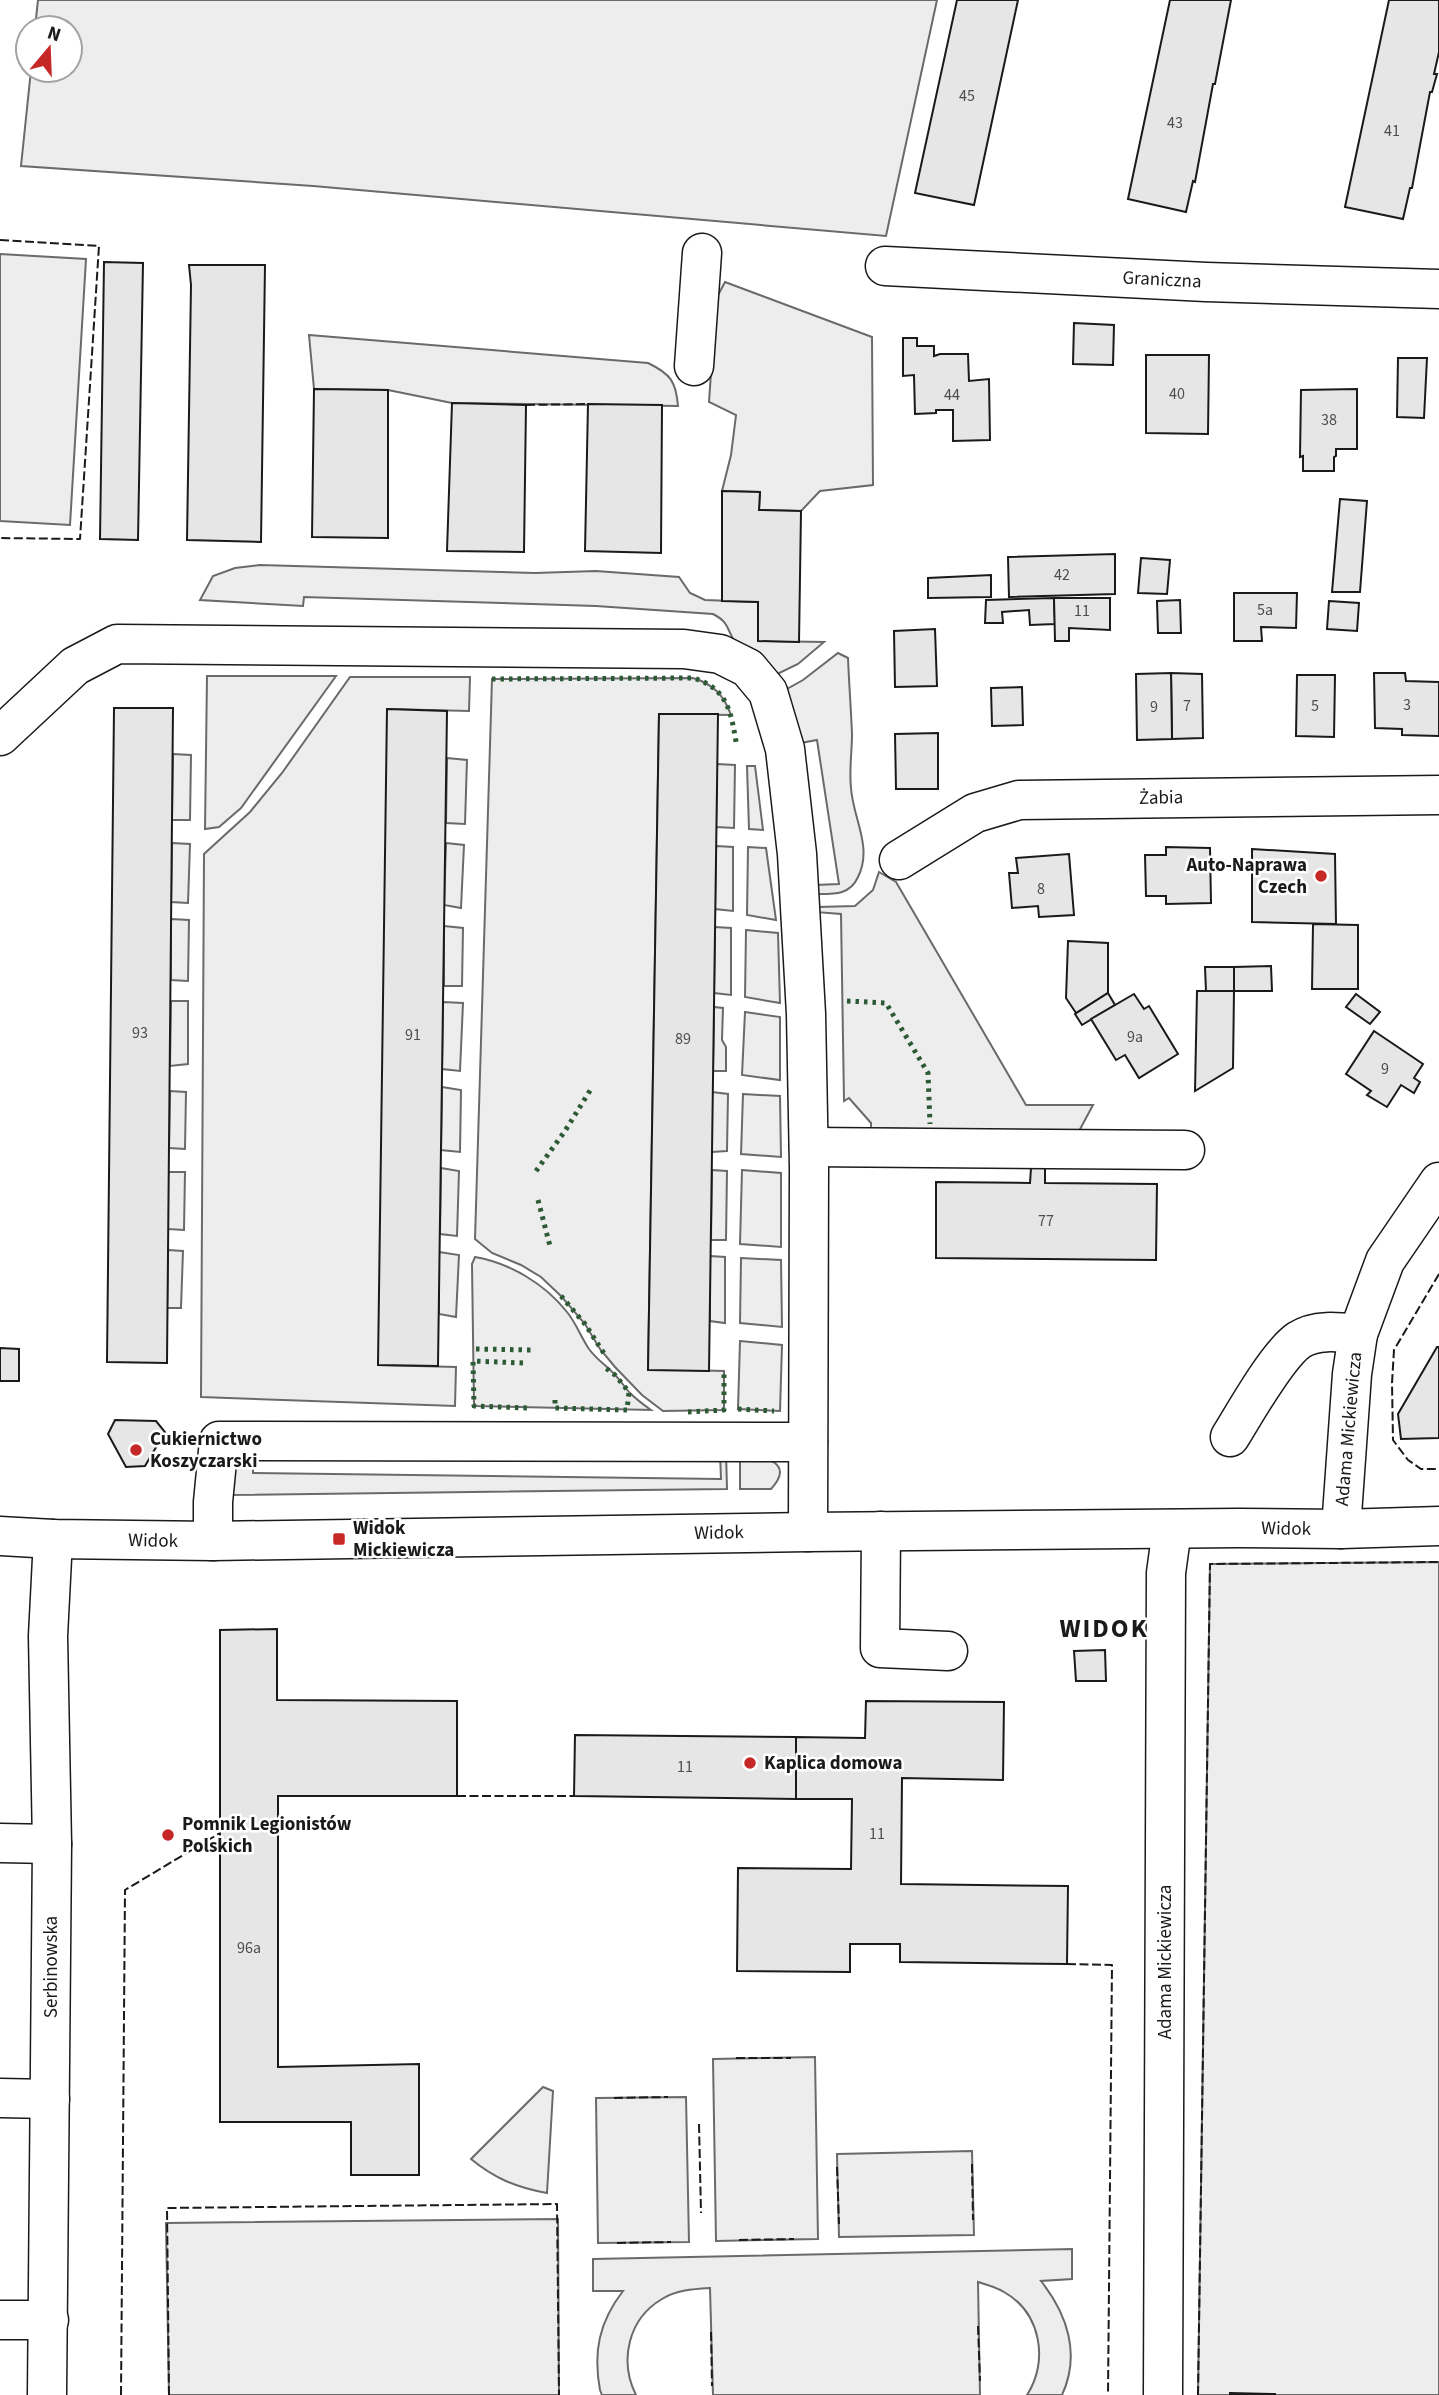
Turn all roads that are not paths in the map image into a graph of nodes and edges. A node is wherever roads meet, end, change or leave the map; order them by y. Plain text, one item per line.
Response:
1 (702, 253) dead end
2 (885, 266) dead end
3 (1439, 289) edge
4 (694, 366) dead end
5 (0, 736) edge
6 (1439, 795) edge
7 (899, 860) dead end
8 (809, 1147) junction
9 (1185, 1150) dead end
10 (1439, 1182) edge
11 (1357, 1334) junction
12 (1230, 1437) dead end
13 (808, 1442) junction
14 (1439, 1527) edge
15 (1172, 1529) junction
16 (1341, 1529) junction
17 (881, 1531) junction
18 (808, 1532) junction
19 (0, 1536) edge
20 (53, 1539) junction
21 (213, 1541) junction
22 (948, 1651) dead end
23 (0, 1843) edge
24 (51, 1844) junction
25 (0, 2098) edge
26 (50, 2099) junction
27 (0, 2320) edge
28 (49, 2320) junction
29 (47, 2395) edge
30 (1163, 2395) edge

1 - 4 street
2 - 3 street, Graniczna
5 - 8 street
6 - 7 street, Żabia
8 - 9 street
8 - 13 street
10 - 11 street, Adama Mickiewicza
11 - 12 street
11 - 16 street, Adama Mickiewicza
13 - 18 street
13 - 21 street
14 - 16 street, Widok
15 - 16 street, Widok
15 - 17 street, Widok
15 - 30 street, Adama Mickiewicza
17 - 18 street, Widok
17 - 22 street
18 - 21 street, Widok
19 - 20 street, Widok
20 - 21 street, Widok
20 - 24 street, Serbinowska
23 - 24 street
24 - 26 street, Serbinowska
25 - 26 street
26 - 28 street, Serbinowska
27 - 28 street
28 - 29 street, Serbinowska

